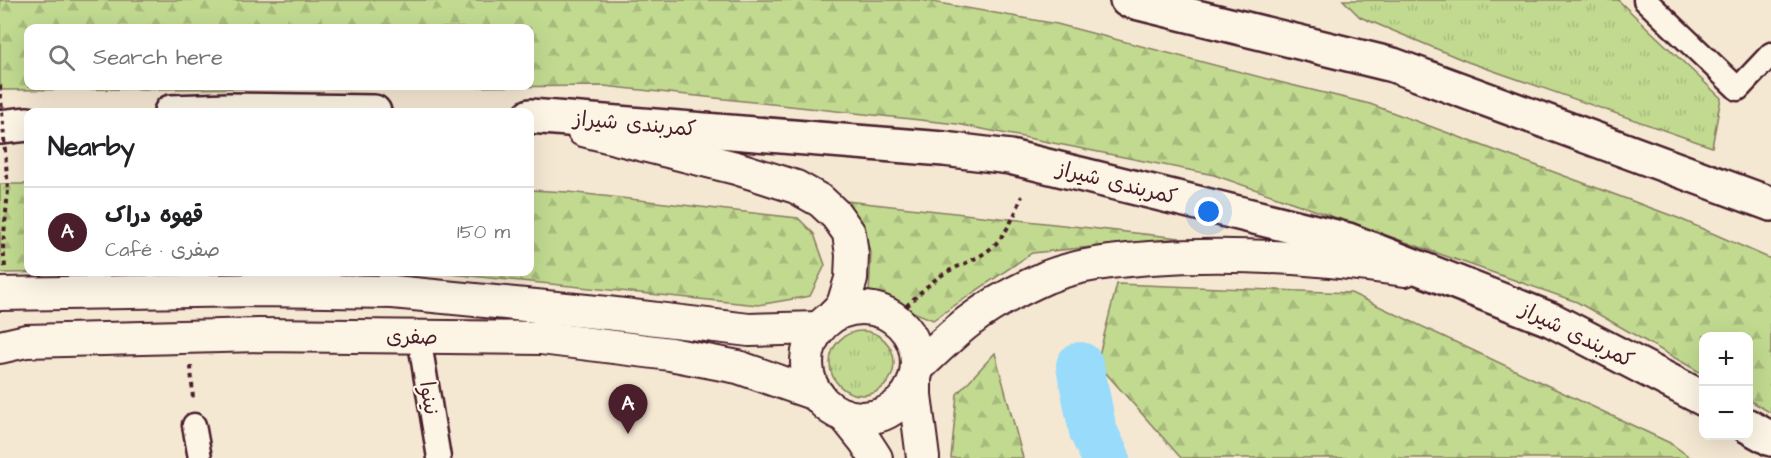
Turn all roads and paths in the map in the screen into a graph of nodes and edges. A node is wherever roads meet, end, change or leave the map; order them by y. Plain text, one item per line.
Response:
1 (1127, 0) edge
2 (1645, 0) edge
3 (1771, 54) edge
4 (0, 85) edge
5 (534, 116) edge
6 (534, 117) edge
7 (24, 124) edge
8 (0, 127) edge
9 (1022, 196) dead end
10 (1771, 204) edge
11 (3, 246) dead end
12 (1439, 275) junction
13 (0, 294) edge
14 (894, 319) junction
15 (826, 322) junction
16 (189, 337) junction
17 (419, 337) junction
18 (0, 347) edge
19 (916, 374) junction
20 (818, 395) junction
21 (1699, 396) edge
22 (844, 415) junction
23 (194, 425) joint
24 (1753, 428) edge
25 (1771, 439) edge
26 (200, 458) edge
27 (439, 458) edge
28 (876, 458) edge
29 (922, 458) edge

1 - 10 highway
2 - 3 street
4 - 11 path, bridge
5 - 12 highway, کمربندی شیراز
6 - 15 street
7 - 8 highway
9 - 14 path
12 - 19 street
12 - 21 highway, کمربندی شیراز
13 - 15 street
14 - 15 street
14 - 19 street
15 - 20 street
16 - 17 street, صفری
16 - 18 street, صفری
16 - 23 path
17 - 20 street, صفری
17 - 27 street, نینوا
19 - 22 street
19 - 29 street
20 - 22 street
22 - 28 street
23 - 26 street
24 - 25 highway

